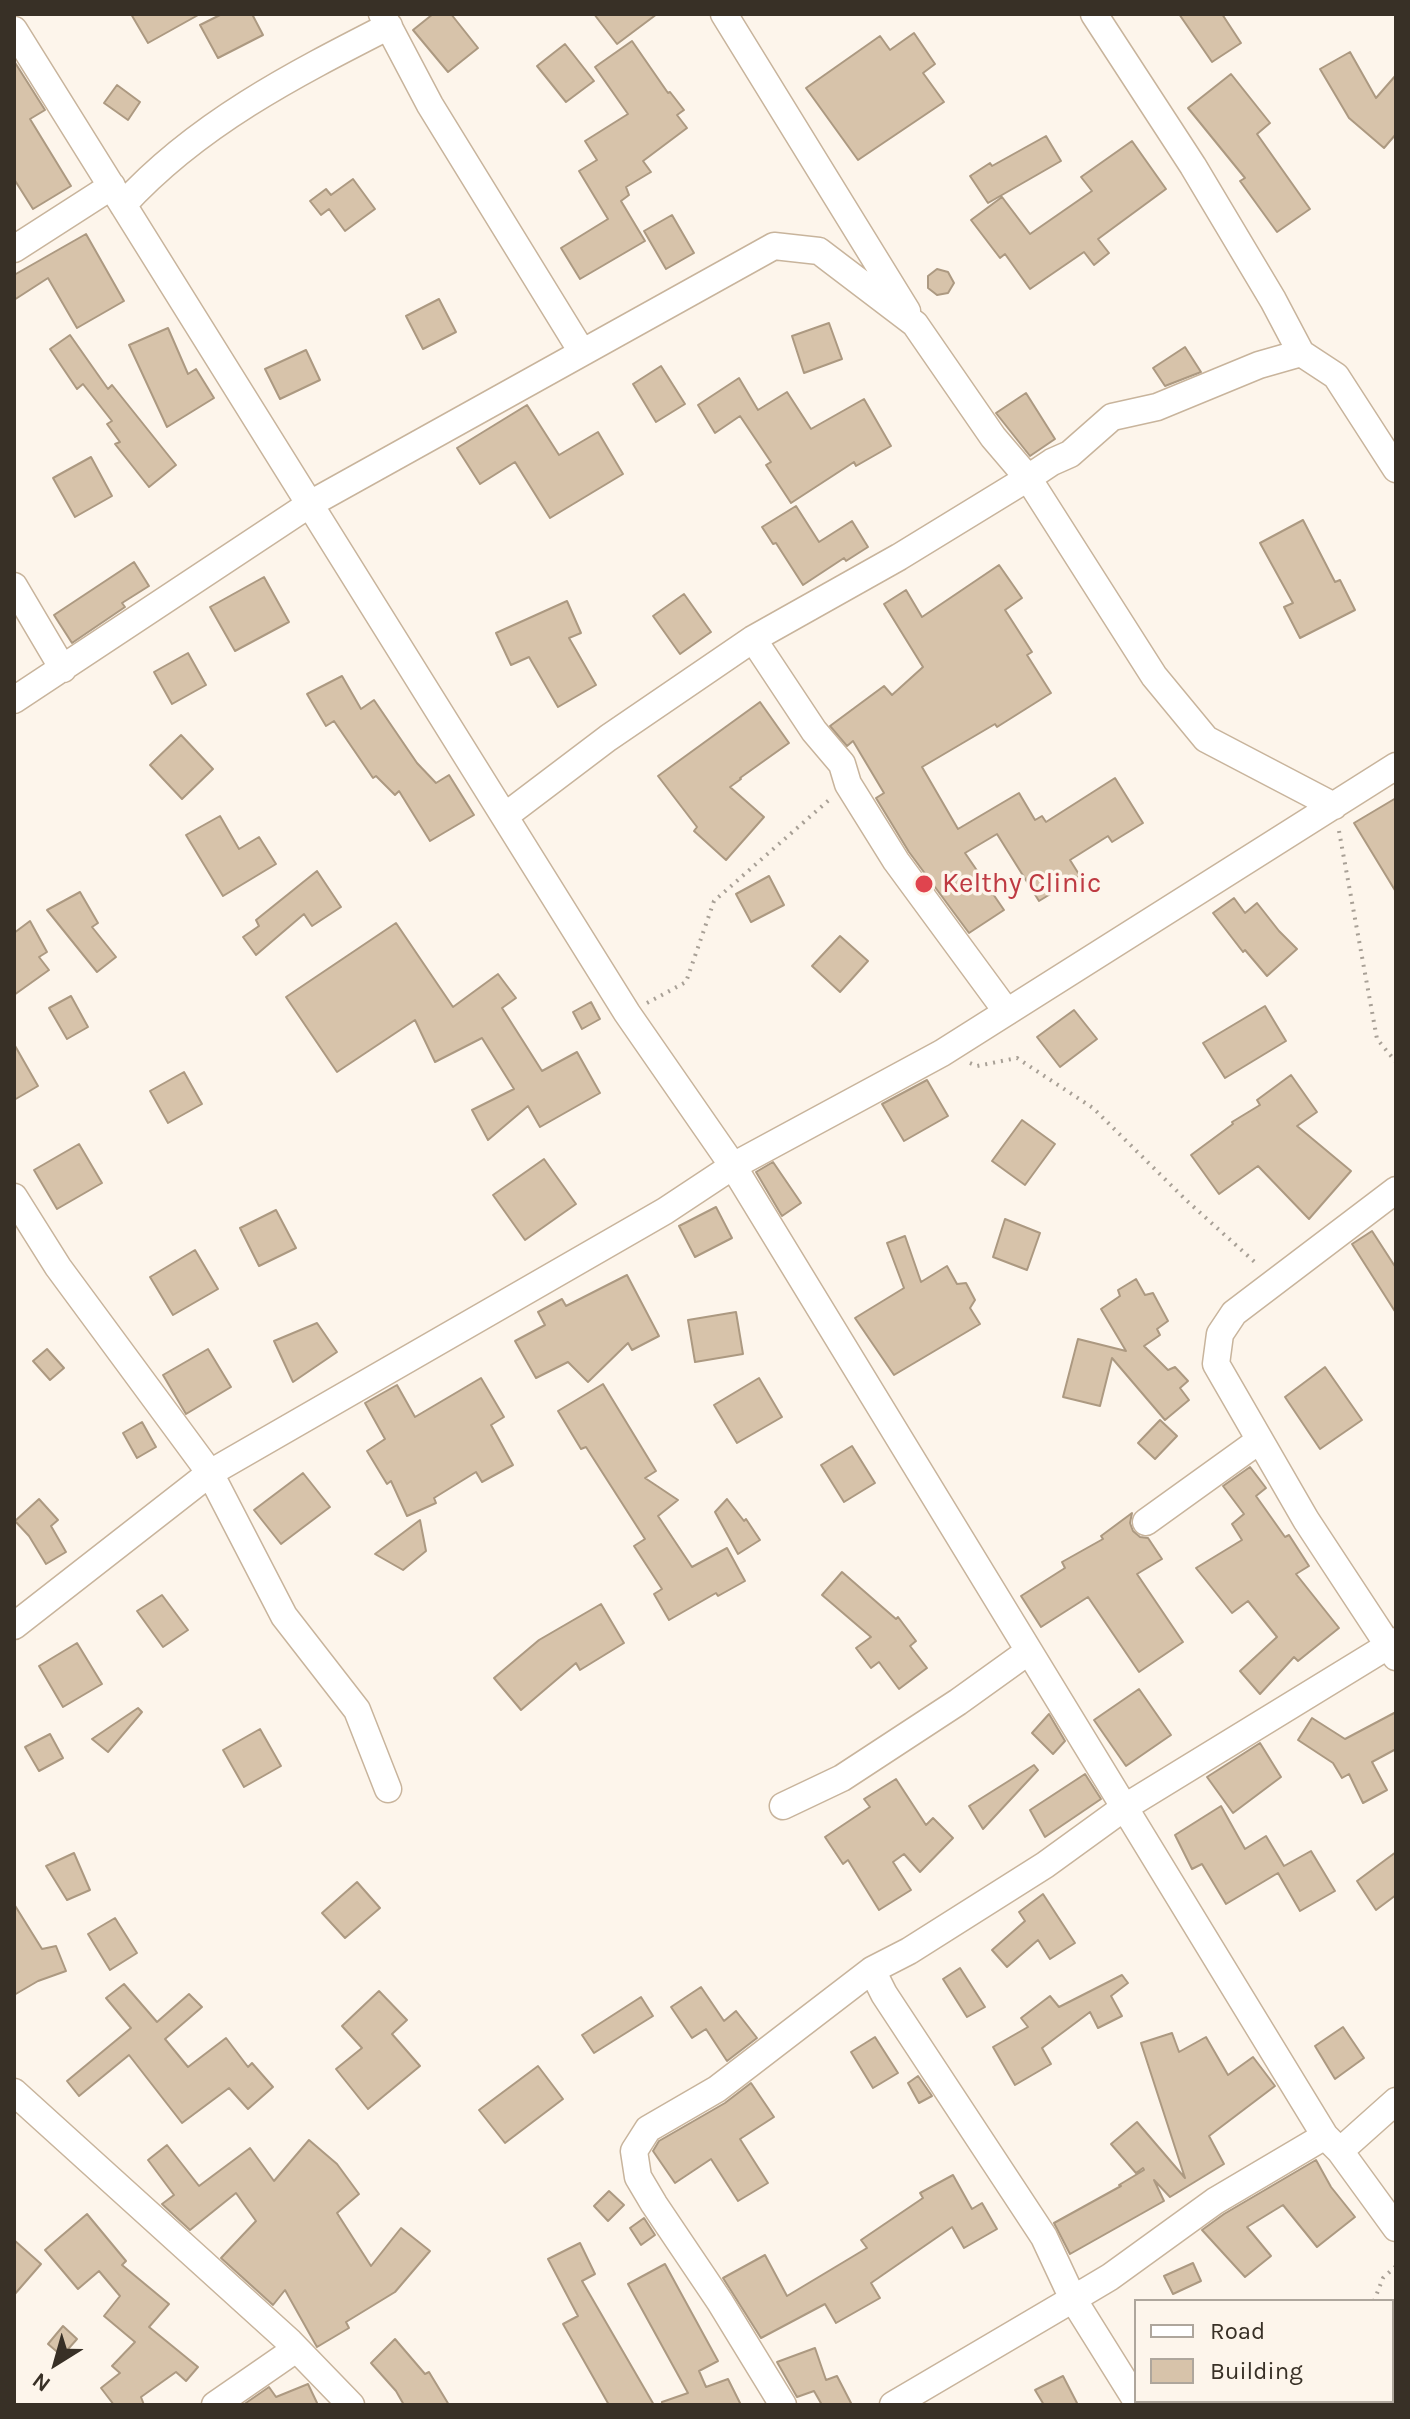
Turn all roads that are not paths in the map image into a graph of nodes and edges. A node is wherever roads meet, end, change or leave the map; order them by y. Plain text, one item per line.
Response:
1 (724, 14) edge
2 (1094, 14) edge
3 (385, 20) edge
4 (14, 30) edge
5 (117, 196) junction
6 (14, 249) edge
7 (915, 324) junction
8 (582, 352) junction
9 (1301, 353) junction
10 (1396, 469) edge
11 (1028, 478) junction
12 (310, 504) junction
13 (14, 586) edge
14 (753, 639) junction
15 (63, 669) junction
16 (14, 700) edge
17 (1396, 766) edge
18 (1334, 806) junction
19 (505, 816) junction
20 (1007, 1012) junction
21 (733, 1166) junction
22 (1396, 1190) edge
23 (14, 1197) edge
24 (1260, 1440) junction
25 (210, 1473) junction
26 (1146, 1522) dead end
27 (14, 1626) edge
28 (1393, 1648) edge
29 (1029, 1651) junction
30 (388, 1789) dead end
31 (783, 1806) dead end
32 (1125, 1807) junction
33 (872, 1970) junction
34 (14, 2092) edge
35 (1396, 2101) edge
36 (1333, 2144) junction
37 (1396, 2228) edge
38 (1073, 2299) junction
39 (296, 2349) junction
40 (1134, 2397) edge
41 (215, 2405) edge
42 (351, 2405) edge
43 (783, 2405) edge
44 (893, 2405) edge

1 - 7 street
2 - 9 street
3 - 5 street
3 - 8 street
4 - 5 street
5 - 6 street
5 - 12 street
7 - 8 street
7 - 11 street
8 - 12 street
9 - 10 street
9 - 11 street
11 - 14 street
11 - 18 street
12 - 15 street
12 - 19 street
13 - 15 street
14 - 19 street
14 - 20 street
15 - 16 street
17 - 18 street
18 - 20 street
19 - 21 street
20 - 21 street
21 - 25 street
21 - 29 street
22 - 24 street
23 - 25 street
24 - 26 street
24 - 28 street
25 - 27 street
25 - 30 street
28 - 32 street
29 - 31 street
29 - 32 street
32 - 33 street
32 - 36 street
33 - 38 street
33 - 43 street
34 - 39 street
35 - 36 street
36 - 37 street
36 - 38 street
38 - 40 street
38 - 44 street
39 - 41 street
39 - 42 street

